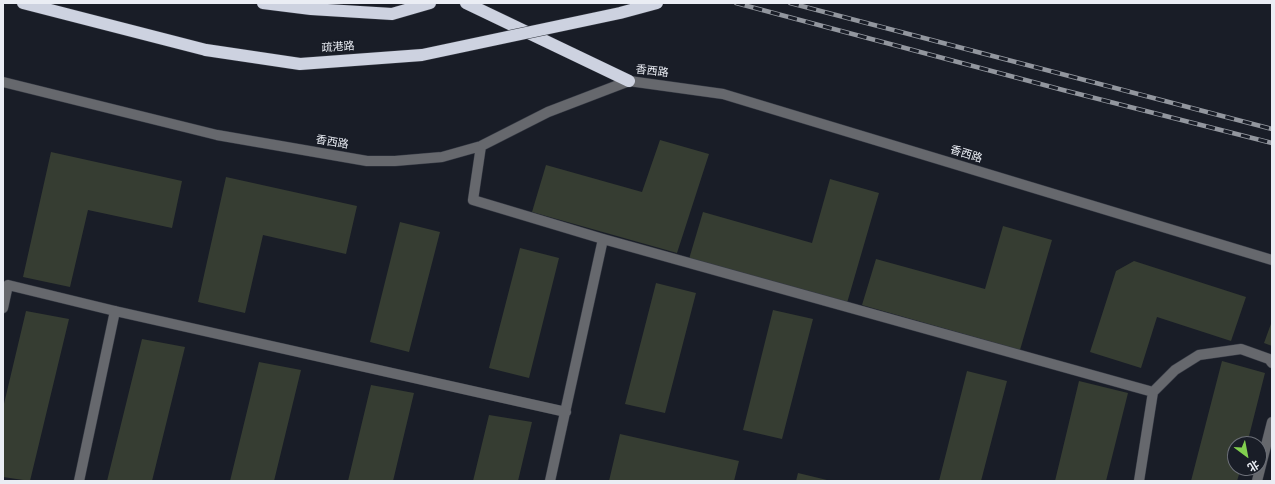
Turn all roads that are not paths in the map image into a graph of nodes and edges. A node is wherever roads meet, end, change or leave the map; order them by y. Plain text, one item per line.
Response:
1 (23, 3) edge
2 (263, 3) edge
3 (430, 3) edge
4 (466, 3) edge
5 (657, 3) edge
6 (629, 81) junction
7 (3, 82) edge
8 (481, 146) junction
9 (604, 239) junction
10 (1272, 260) edge
11 (3, 308) edge
12 (115, 311) junction
13 (1272, 363) edge
14 (1153, 392) junction
15 (566, 412) junction
16 (1272, 422) edge
17 (79, 481) edge
18 (550, 481) edge
19 (1139, 481) edge
20 (1257, 481) edge

1 - 5 highway, 疏港路, bridge
2 - 3 highway
4 - 6 highway
6 - 8 street, 香西路
6 - 10 street, 香西路
7 - 8 street, 香西路
8 - 9 street
9 - 14 street
9 - 15 street
11 - 12 street
12 - 15 street
12 - 17 street
13 - 14 street
14 - 19 street
15 - 18 street
16 - 20 street

